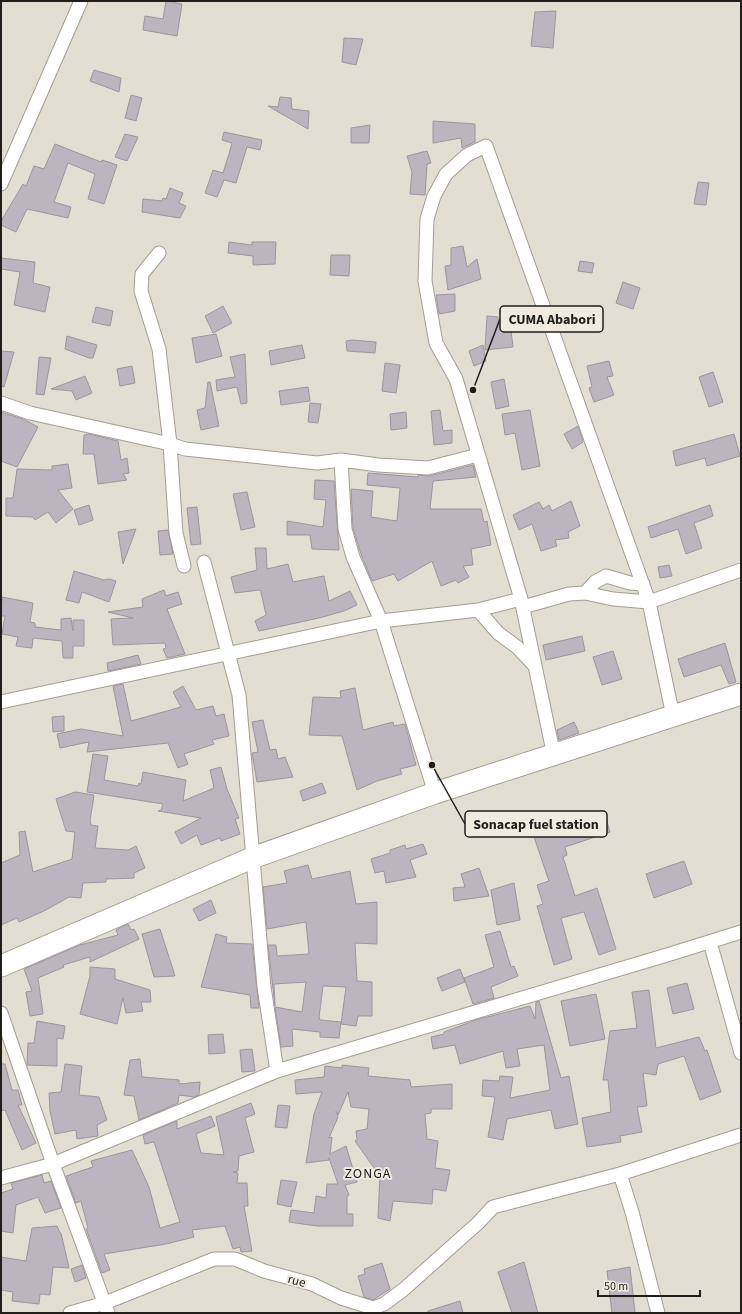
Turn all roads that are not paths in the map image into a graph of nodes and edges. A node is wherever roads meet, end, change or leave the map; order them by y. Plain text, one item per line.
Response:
1 (81, 1) edge
2 (1, 184) edge
3 (159, 252) dead end
4 (1, 403) edge
5 (170, 444) junction
6 (478, 454) junction
7 (341, 460) junction
8 (204, 562) dead end
9 (184, 566) dead end
10 (741, 571) edge
11 (642, 584) junction
12 (585, 593) junction
13 (649, 602) junction
14 (522, 603) junction
15 (478, 610) junction
16 (382, 621) junction
17 (228, 654) junction
18 (535, 666) junction
19 (741, 694) edge
20 (1, 702) edge
21 (673, 716) junction
22 (554, 756) junction
23 (435, 793) junction
24 (252, 858) junction
25 (741, 932) edge
26 (710, 942) junction
27 (1, 966) edge
28 (1, 1013) edge
29 (741, 1053) edge
30 (277, 1071) junction
31 (741, 1135) edge
32 (53, 1164) junction
33 (620, 1174) junction
34 (1, 1178) edge
35 (107, 1308) edge
36 (70, 1313) edge
37 (658, 1313) edge

1 - 2 street
3 - 5 street
4 - 5 street
5 - 7 street
5 - 9 street
6 - 7 street
6 - 11 street
6 - 14 street
7 - 16 street
8 - 17 street
10 - 13 street
11 - 12 street
11 - 13 street
12 - 13 street
12 - 14 street
13 - 21 street
14 - 15 street
14 - 18 street
15 - 16 street
15 - 18 street
16 - 17 street
16 - 23 street
17 - 20 street
17 - 24 street
18 - 22 street
19 - 21 highway
21 - 22 highway
22 - 23 highway
23 - 24 highway
24 - 27 highway
24 - 30 street
25 - 26 street
26 - 29 street
26 - 30 street
28 - 32 street
30 - 32 street
31 - 33 street
32 - 34 street
32 - 35 street
33 - 35 street, rue
33 - 37 street
35 - 36 street, rue

